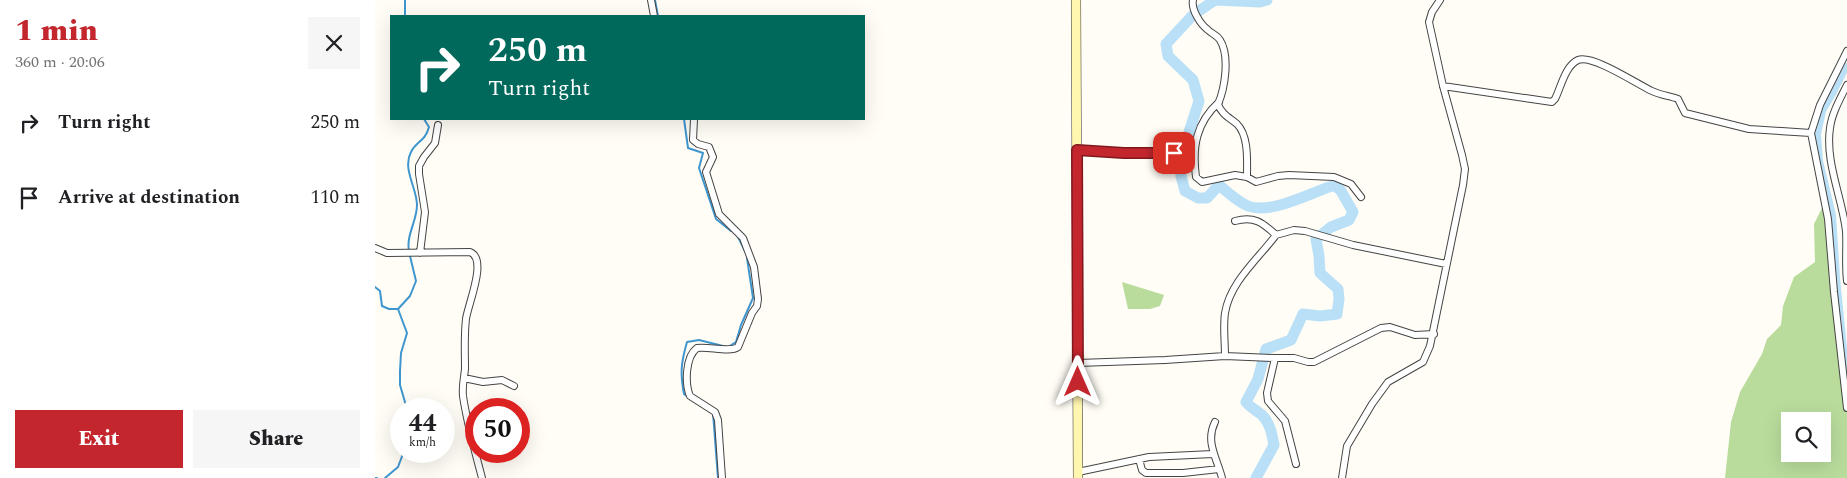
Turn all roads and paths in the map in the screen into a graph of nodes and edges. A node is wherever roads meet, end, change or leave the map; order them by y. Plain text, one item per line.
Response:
1 (651, 0) edge
2 (1075, 0) edge
3 (1440, 0) edge
4 (1193, 3) edge
5 (654, 15) edge
6 (1847, 51) edge
7 (1443, 86) junction
8 (1847, 86) edge
9 (1219, 102) junction
10 (694, 120) edge
11 (438, 125) dead end
12 (1811, 133) junction
13 (1077, 150) junction
14 (1194, 155) junction
15 (1247, 177) junction
16 (1361, 197) dead end
17 (1235, 221) dead end
18 (1276, 235) junction
19 (375, 248) edge
20 (417, 253) junction
21 (1446, 264) junction
22 (1847, 281) edge
23 (1434, 334) junction
24 (1225, 356) junction
25 (1271, 358) junction
26 (1078, 362) junction
27 (464, 378) junction
28 (1846, 383) edge
29 (514, 386) dead end
30 (1847, 408) edge
31 (1215, 422) dead end
32 (1213, 454) junction
33 (1139, 459) junction
34 (1296, 464) dead end
35 (1219, 469) junction
36 (1078, 475) edge
37 (482, 478) edge
38 (722, 478) edge
39 (1222, 478) edge
40 (1342, 478) edge

1 - 5 street
2 - 13 main road
3 - 7 street
4 - 9 street
6 - 12 street
7 - 12 street
7 - 21 street
8 - 22 street
9 - 14 street
9 - 15 street
10 - 38 street
11 - 20 street
12 - 28 street
13 - 14 street
13 - 26 main road
14 - 15 street
15 - 16 street
17 - 18 street
18 - 21 street
18 - 24 street
19 - 20 street
20 - 27 street
21 - 23 street
23 - 25 street
23 - 40 street
24 - 25 street
24 - 26 street
25 - 34 street
26 - 36 main road
27 - 29 street
27 - 37 street
28 - 30 street
31 - 32 street
32 - 33 street
32 - 35 street
33 - 35 street
33 - 36 street
35 - 39 street

